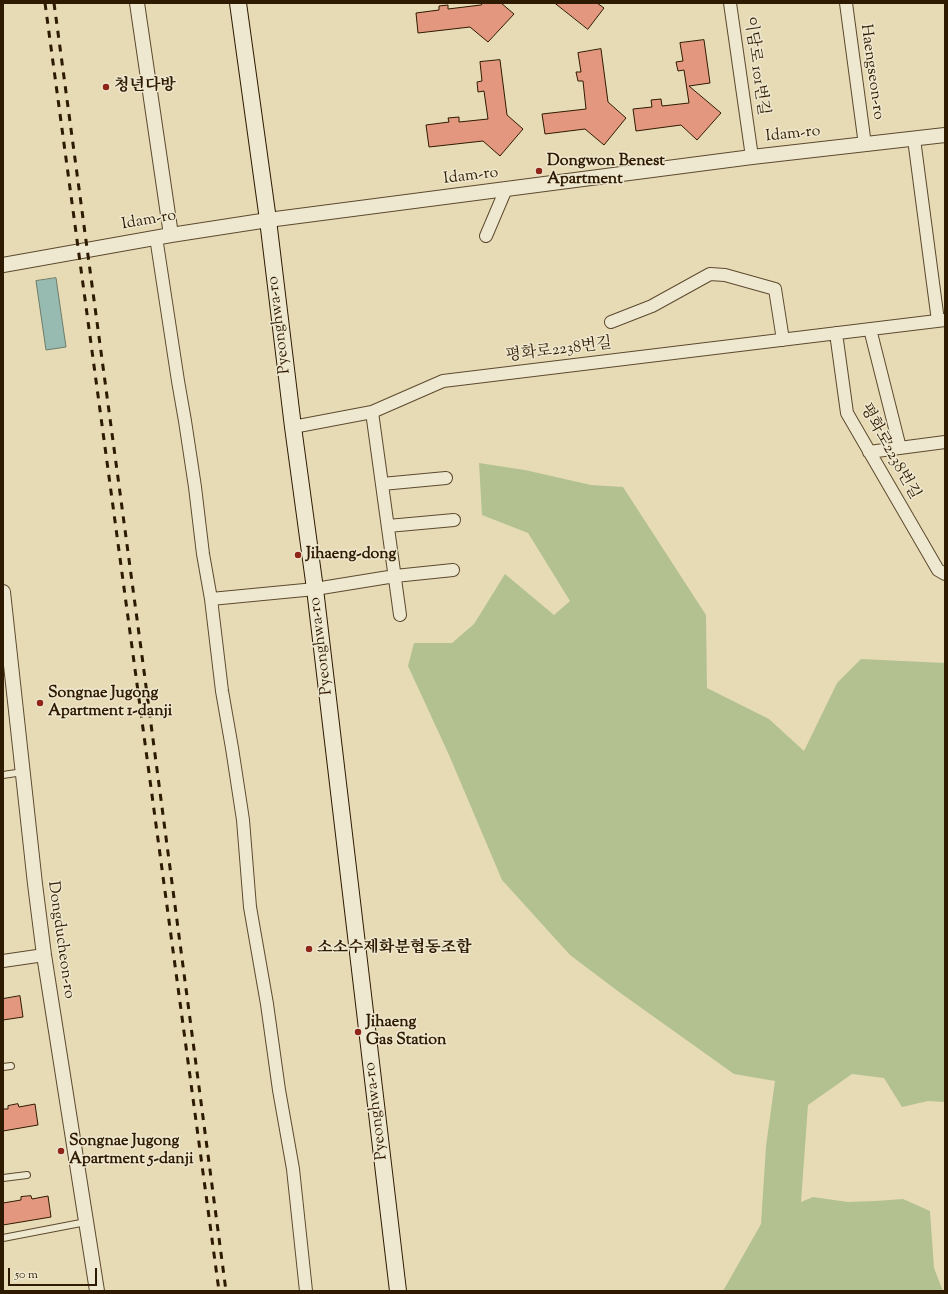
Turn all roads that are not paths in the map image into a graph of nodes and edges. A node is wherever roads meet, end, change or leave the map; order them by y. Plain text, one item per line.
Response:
1 (137, 3) edge
2 (238, 3) edge
3 (730, 3) edge
4 (846, 3) edge
5 (945, 135) edge
6 (914, 139) junction
7 (865, 145) junction
8 (752, 157) junction
9 (506, 189) junction
10 (268, 220) junction
11 (171, 235) junction
12 (486, 236) dead end
13 (156, 237) junction
14 (3, 265) edge
15 (941, 320) edge
16 (611, 322) dead end
17 (870, 329) junction
18 (836, 333) junction
19 (784, 340) junction
20 (372, 412) junction
21 (293, 427) junction
22 (945, 442) edge
23 (900, 448) junction
24 (869, 452) junction
25 (446, 478) dead end
26 (382, 484) junction
27 (454, 520) dead end
28 (388, 526) junction
29 (453, 570) dead end
30 (945, 574) edge
31 (395, 576) junction
32 (315, 589) junction
33 (3, 592) edge
34 (211, 599) junction
35 (400, 615) dead end
36 (22, 772) junction
37 (3, 775) edge
38 (44, 955) junction
39 (3, 961) edge
40 (11, 1066) dead end
41 (3, 1067) edge
42 (27, 1174) dead end
43 (3, 1178) edge
44 (86, 1222) junction
45 (3, 1238) edge
46 (97, 1291) edge
47 (306, 1291) edge
48 (398, 1291) edge

1 - 11 street
2 - 10 main road, Pyeonghwa-ro
3 - 8 street, 이담로 101번길
4 - 7 street, Haengseon-ro
5 - 6 street, Idam-ro
6 - 7 street, Idam-ro
6 - 15 street
7 - 8 street, Idam-ro
8 - 9 street, Idam-ro
9 - 10 street, Idam-ro
9 - 12 street
10 - 11 street, Idam-ro
10 - 21 main road, Pyeonghwa-ro
11 - 13 street, Idam-ro
13 - 14 street, Idam-ro
13 - 34 street
15 - 17 street, 평화로2238번길
16 - 19 street
17 - 18 street, 평화로2238번길
17 - 23 street
18 - 19 street, 평화로2238번길
18 - 24 street, 평화로2238번길
19 - 20 street, 평화로2238번길
20 - 21 street, 평화로2238번길
20 - 26 street
21 - 32 main road, Pyeonghwa-ro
22 - 23 street
23 - 24 street
24 - 30 street, 평화로2238번길
25 - 26 street
26 - 28 street
27 - 28 street
28 - 31 street
29 - 31 street
31 - 32 street
31 - 35 street
32 - 34 street
32 - 48 main road, Pyeonghwa-ro
33 - 36 street, Dongducheon-ro
34 - 47 street
36 - 37 lane
36 - 38 street, Dongducheon-ro
38 - 39 street
38 - 44 street, Dongducheon-ro
40 - 41 lane
42 - 43 lane
44 - 45 lane
44 - 46 street, Dongducheon-ro

